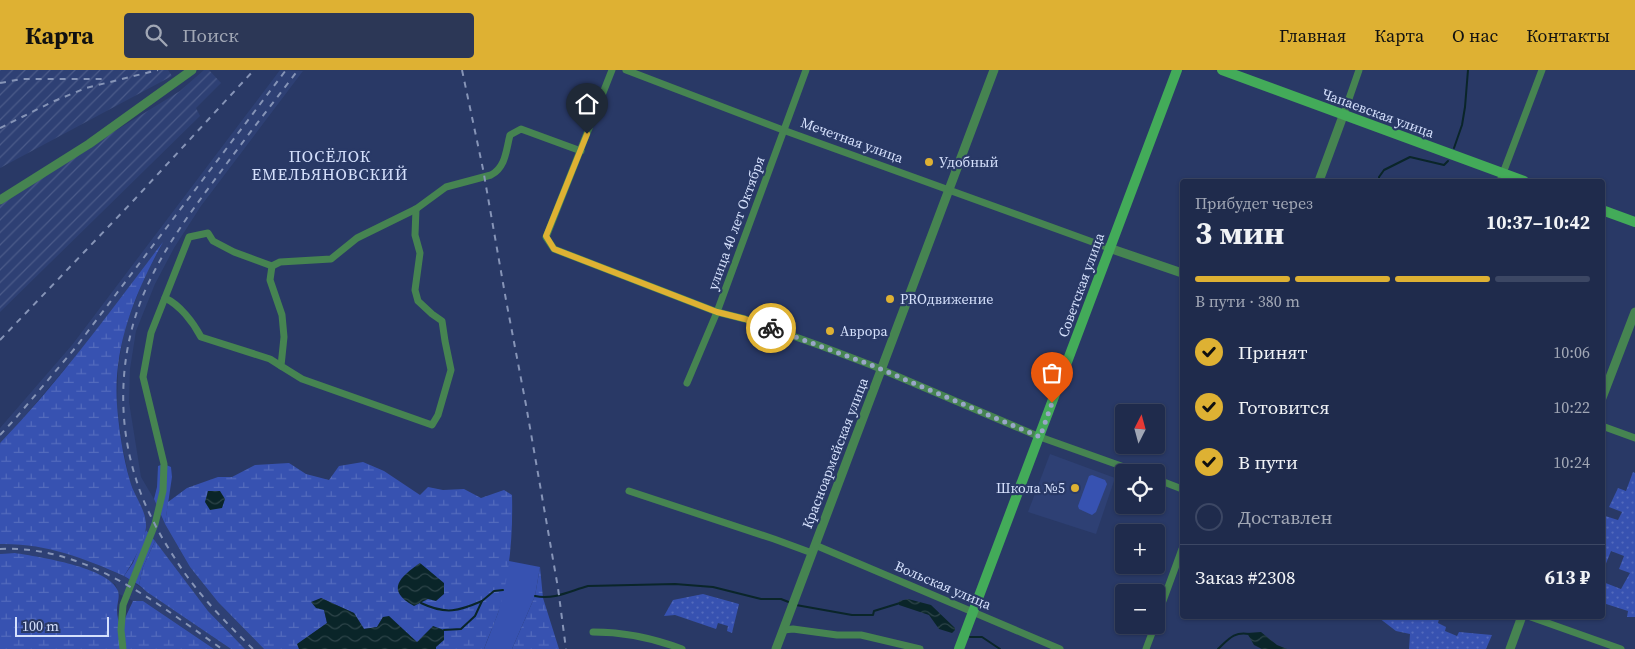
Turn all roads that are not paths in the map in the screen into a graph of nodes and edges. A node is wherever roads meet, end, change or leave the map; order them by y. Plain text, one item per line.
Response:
1 (192, 70) edge
2 (612, 70) edge
3 (626, 70) edge
4 (806, 70) edge
5 (994, 70) edge
6 (1177, 70) edge
7 (1222, 70) edge
8 (1359, 70) edge
9 (1542, 70) edge
10 (1343, 116) junction
11 (784, 130) junction
12 (580, 151) junction
13 (1502, 177) edge
14 (1319, 179) edge
15 (948, 190) junction
16 (0, 200) edge
17 (416, 209) junction
18 (1605, 211) edge
19 (1635, 222) edge
20 (1110, 248) junction
21 (272, 266) junction
22 (1180, 272) edge
23 (165, 298) junction
24 (717, 312) junction
25 (1635, 312) edge
26 (281, 366) junction
27 (881, 370) junction
28 (687, 383) dead end
29 (1605, 390) edge
30 (1605, 427) edge
31 (1040, 437) junction
32 (1635, 438) edge
33 (1116, 464) edge
34 (1165, 482) edge
35 (1180, 488) edge
36 (629, 491) dead end
37 (814, 549) junction
38 (1180, 554) edge
39 (1165, 595) edge
40 (973, 612) junction
41 (1521, 619) edge
42 (1536, 619) edge
43 (785, 627) junction
44 (593, 632) dead end
45 (1152, 634) edge
46 (123, 649) edge
47 (682, 649) edge
48 (776, 649) edge
49 (920, 649) edge
50 (959, 649) edge
51 (1060, 649) edge
52 (1146, 649) edge
53 (1510, 649) edge
54 (1621, 649) edge

1 - 16 street
2 - 12 street
3 - 11 street, Мечетная улица
4 - 11 street, улица 40 лет Октября
5 - 15 street, Красноармейская улица
6 - 20 main road, Советская улица
7 - 10 main road, Чапаевская улица
8 - 10 street
9 - 13 street
10 - 13 main road, Чапаевская улица
10 - 14 street
11 - 15 street, Мечетная улица
11 - 24 street, улица 40 лет Октября
12 - 17 street
12 - 24 street
15 - 20 street, Мечетная улица
15 - 27 street, Красноармейская улица
17 - 21 street
17 - 26 street
18 - 19 main road
20 - 22 street, Мечетная улица
20 - 31 main road, Советская улица
21 - 23 street
21 - 26 street
23 - 26 street
23 - 46 street
24 - 27 street
24 - 28 street, улица 40 лет Октября
25 - 29 street
27 - 31 street
27 - 37 street, Красноармейская улица
30 - 32 street
31 - 33 street
31 - 40 main road, Советская улица
34 - 35 street
36 - 37 street, Вольская улица
37 - 40 street, Вольская улица
37 - 43 street, Красноармейская улица
38 - 39 street
40 - 50 main road, Советская улица
40 - 51 street, Вольская улица
41 - 53 street
42 - 54 street
43 - 48 street, Красноармейская улица
43 - 49 street
44 - 47 street
45 - 52 street

